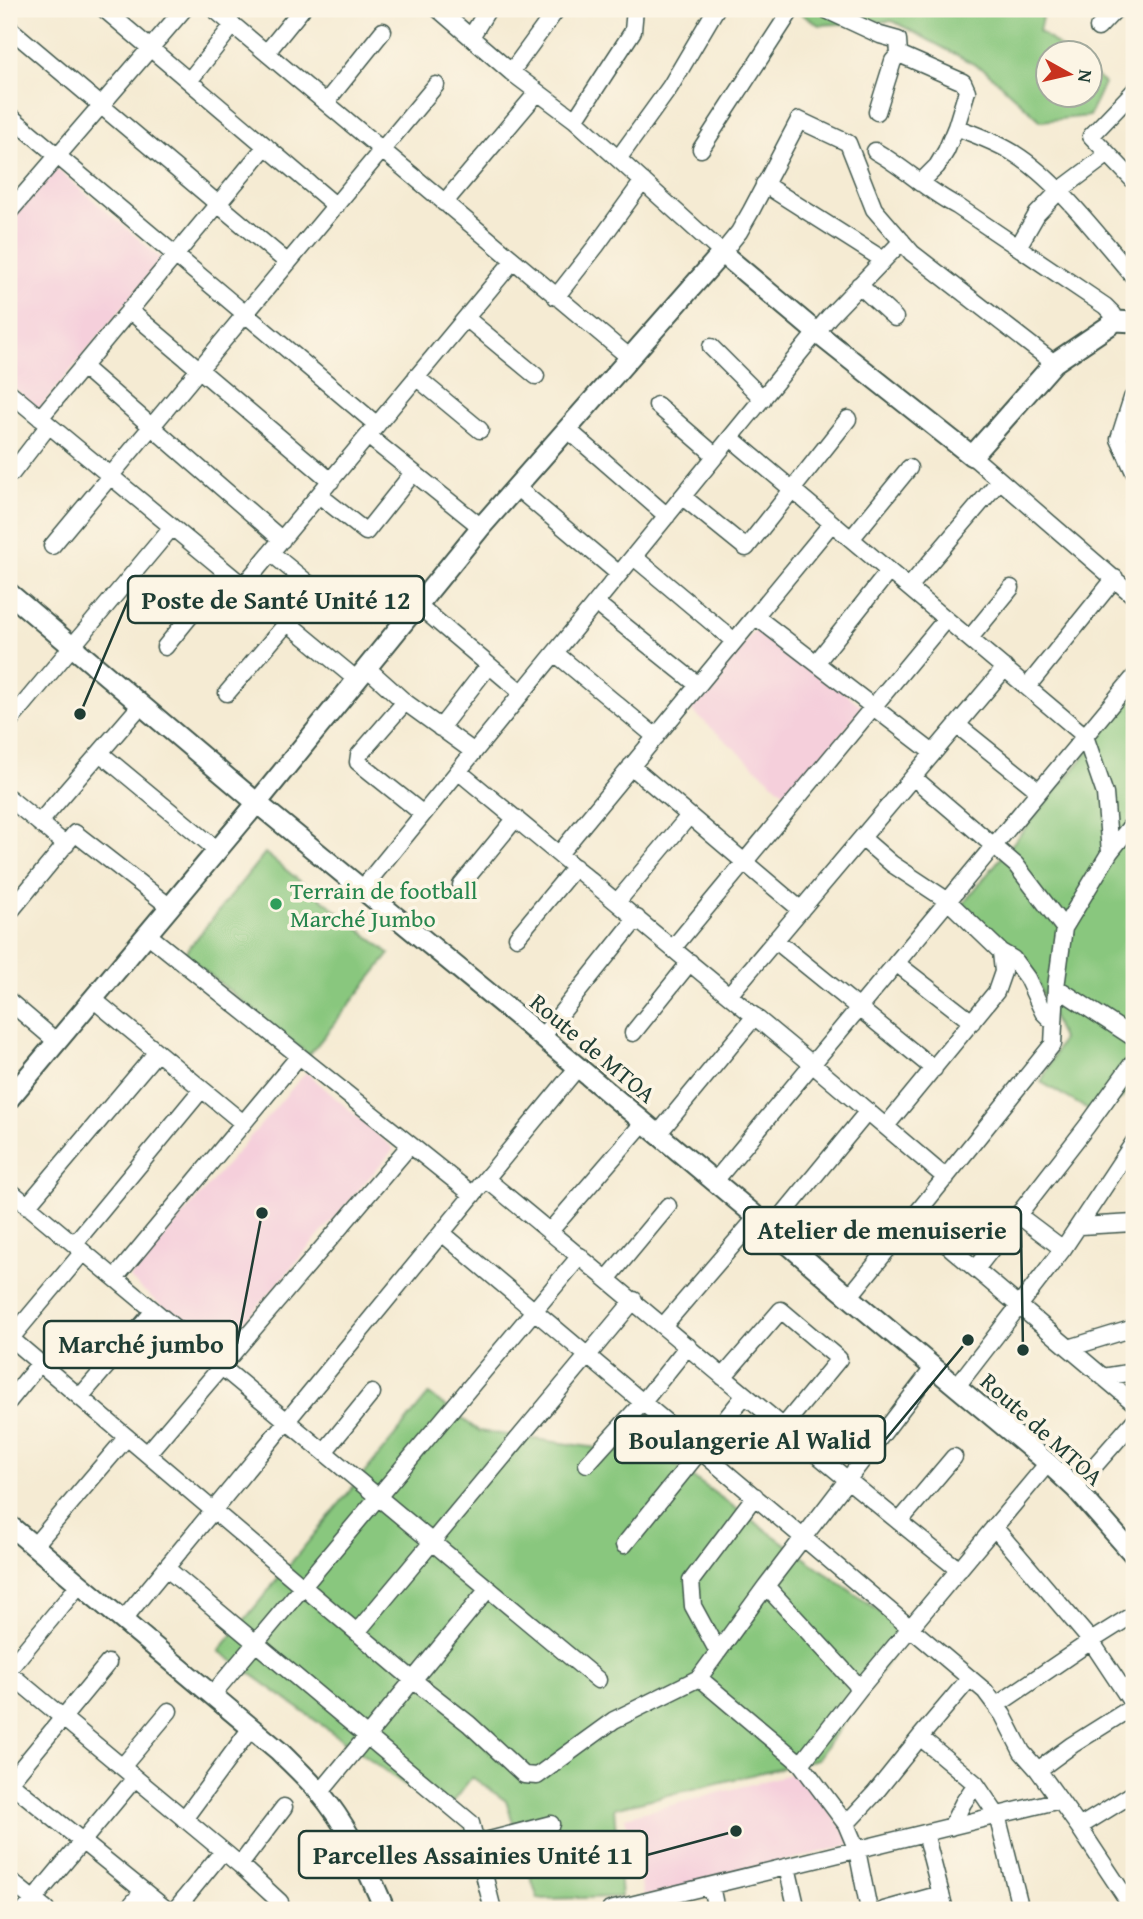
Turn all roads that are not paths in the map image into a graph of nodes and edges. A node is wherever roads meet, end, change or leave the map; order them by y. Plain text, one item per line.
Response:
1 (104, 9) edge
2 (184, 9) edge
3 (214, 9) edge
4 (302, 9) edge
5 (438, 9) edge
6 (488, 9) edge
7 (557, 9) edge
8 (635, 9) edge
9 (716, 9) edge
10 (792, 9) edge
11 (824, 9) edge
12 (1116, 9) edge
13 (233, 25) junction
14 (9, 28) edge
15 (1098, 28) dead end
16 (383, 32) dead end
17 (471, 37) junction
18 (150, 48) junction
19 (267, 52) junction
20 (899, 54) junction
21 (511, 72) junction
22 (189, 81) junction
23 (436, 85) dead end
24 (1134, 92) edge
25 (537, 93) junction
26 (326, 102) junction
27 (100, 106) junction
28 (877, 112) dead end
29 (9, 115) edge
30 (575, 120) junction
31 (956, 127) junction
32 (265, 146) junction
33 (383, 149) junction
34 (701, 149) dead end
35 (875, 151) dead end
36 (1107, 155) junction
37 (57, 156) junction
38 (618, 159) junction
39 (643, 181) junction
40 (1134, 181) edge
41 (920, 183) junction
42 (764, 184) junction
43 (1059, 191) junction
44 (444, 203) junction
45 (217, 204) junction
46 (336, 205) junction
47 (9, 211) edge
48 (902, 240) junction
49 (1018, 247) junction
50 (722, 253) junction
51 (175, 255) junction
52 (882, 259) junction
53 (513, 261) junction
54 (288, 263) junction
55 (1134, 277) edge
56 (859, 285) junction
57 (556, 297) junction
58 (129, 310) junction
59 (245, 314) junction
60 (466, 318) junction
61 (895, 318) dead end
62 (1125, 321) edge
63 (817, 333) junction
64 (711, 347) dead end
65 (629, 357) junction
66 (1054, 363) junction
67 (83, 367) junction
68 (199, 369) junction
69 (536, 376) dead end
70 (416, 377) junction
71 (9, 392) edge
72 (1134, 396) edge
73 (763, 399) junction
74 (657, 405) dead end
75 (848, 419) dead end
76 (45, 421) junction
77 (151, 427) junction
78 (567, 429) junction
79 (480, 430) dead end
80 (372, 431) junction
81 (731, 438) junction
82 (716, 456) junction
83 (972, 456) junction
84 (1133, 467) edge
85 (909, 468) dead end
86 (413, 472) junction
87 (12, 473) dead end
88 (110, 476) junction
89 (1000, 480) junction
90 (331, 481) junction
91 (516, 487) junction
92 (792, 489) junction
93 (319, 495) junction
94 (683, 497) junction
95 (667, 516) junction
96 (832, 523) junction
97 (172, 527) junction
98 (481, 527) junction
99 (851, 539) junction
100 (282, 540) junction
101 (52, 546) dead end
102 (271, 553) junction
103 (634, 556) junction
104 (889, 571) junction
105 (226, 572) junction
106 (619, 574) junction
107 (1115, 578) junction
108 (243, 586) junction
109 (909, 587) junction
110 (1011, 588) dead end
111 (9, 593) edge
112 (1134, 596) edge
113 (596, 603) junction
114 (418, 605) junction
115 (337, 607) dead end
116 (755, 616) junction
117 (946, 619) junction
118 (287, 623) junction
119 (970, 638) junction
120 (734, 641) junction
121 (71, 646) junction
122 (165, 647) dead end
123 (555, 653) junction
124 (816, 663) junction
125 (489, 665) junction
126 (1005, 668) junction
127 (362, 674) junction
128 (1134, 677) edge
129 (698, 685) junction
130 (1027, 687) junction
131 (523, 692) junction
132 (227, 693) dead end
133 (405, 702) junction
134 (141, 705) junction
135 (873, 707) junction
136 (9, 722) edge
137 (957, 725) junction
138 (440, 728) junction
139 (1085, 736) junction
140 (656, 737) junction
141 (474, 752) junction
142 (100, 753) junction
143 (933, 753) junction
144 (631, 766) junction
145 (458, 771) junction
146 (913, 777) junction
147 (1039, 791) junction
148 (9, 798) edge
149 (257, 803) junction
150 (423, 814) junction
151 (689, 816) junction
152 (516, 818) junction
153 (1134, 822) edge
154 (39, 823) junction
155 (862, 838) junction
156 (66, 845) junction
157 (993, 846) junction
158 (217, 850) junction
159 (1110, 852) junction
160 (559, 854) junction
161 (744, 862) junction
162 (575, 867) junction
163 (461, 885) dead end
164 (362, 889) junction
165 (948, 901) junction
166 (617, 902) junction
167 (170, 907) junction
168 (801, 910) junction
169 (9, 913) edge
170 (637, 918) junction
171 (1064, 928) junction
172 (147, 934) junction
173 (517, 937) dead end
174 (775, 940) junction
175 (673, 948) junction
176 (1001, 952) junction
177 (690, 962) junction
178 (896, 963) junction
179 (1056, 987) junction
180 (729, 995) junction
181 (93, 999) junction
182 (9, 1001) edge
183 (859, 1008) junction
184 (755, 1016) junction
185 (972, 1021) junction
186 (1054, 1023) junction
187 (634, 1033) dead end
188 (542, 1037) junction
189 (1134, 1038) edge
190 (57, 1042) junction
191 (157, 1052) junction
192 (299, 1056) junction
193 (1134, 1061) edge
194 (813, 1064) junction
195 (578, 1067) junction
196 (934, 1069) junction
197 (202, 1089) junction
198 (9, 1099) edge
199 (868, 1111) junction
200 (243, 1123) junction
201 (886, 1126) junction
202 (651, 1128) junction
203 (1134, 1142) edge
204 (410, 1145) junction
205 (946, 1178) junction
206 (486, 1179) junction
207 (715, 1181) junction
208 (9, 1190) edge
209 (473, 1195) junction
210 (27, 1206) junction
211 (668, 1206) dead end
212 (1018, 1215) junction
213 (914, 1217) junction
214 (764, 1223) junction
215 (1134, 1223) edge
216 (1080, 1226) junction
217 (550, 1231) junction
218 (442, 1233) junction
219 (78, 1248) junction
220 (1063, 1249) junction
221 (580, 1256) junction
222 (976, 1269) junction
223 (115, 1278) junction
224 (608, 1279) junction
225 (850, 1296) junction
226 (634, 1300) junction
227 (1018, 1305) junction
228 (534, 1310) junction
229 (154, 1311) junction
230 (664, 1325) junction
231 (1134, 1328) edge
232 (10, 1338) edge
233 (688, 1346) junction
234 (1069, 1348) junction
235 (588, 1355) junction
236 (40, 1363) junction
237 (221, 1367) junction
238 (934, 1367) junction
239 (1134, 1371) edge
240 (723, 1377) junction
241 (1103, 1377) junction
242 (957, 1386) junction
243 (372, 1393) dead end
244 (745, 1395) junction
245 (80, 1397) junction
246 (9, 1401) edge
247 (643, 1402) junction
248 (1134, 1403) edge
249 (287, 1421) junction
250 (1134, 1421) edge
251 (783, 1427) junction
252 (127, 1437) junction
253 (700, 1449) junction
254 (324, 1452) junction
255 (147, 1454) junction
256 (954, 1458) dead end
257 (1048, 1463) junction
258 (587, 1464) dead end
259 (847, 1481) junction
260 (1074, 1488) junction
261 (755, 1496) junction
262 (378, 1497) junction
263 (214, 1510) junction
264 (899, 1522) junction
265 (9, 1525) edge
266 (994, 1527) junction
267 (804, 1537) junction
268 (432, 1542) junction
269 (624, 1545) dead end
270 (34, 1546) junction
271 (1133, 1550) edge
272 (166, 1568) junction
273 (958, 1570) junction
274 (80, 1584) junction
275 (303, 1586) junction
276 (766, 1586) junction
277 (488, 1589) junction
278 (1134, 1614) edge
279 (123, 1620) junction
280 (911, 1628) junction
281 (357, 1632) junction
282 (1091, 1641) junction
283 (255, 1643) junction
284 (718, 1652) junction
285 (108, 1663) dead end
286 (9, 1671) edge
287 (699, 1678) junction
288 (970, 1678) junction
289 (413, 1680) junction
290 (598, 1680) dead end
291 (860, 1688) junction
292 (212, 1695) junction
293 (997, 1705) junction
294 (1134, 1706) edge
295 (169, 1711) dead end
296 (63, 1718) junction
297 (251, 1728) junction
298 (367, 1736) junction
299 (920, 1737) junction
300 (801, 1764) junction
301 (1038, 1770) junction
302 (128, 1772) junction
303 (9, 1782) edge
304 (976, 1784) junction
305 (320, 1793) junction
306 (1134, 1793) edge
307 (1060, 1800) junction
308 (284, 1807) dead end
309 (997, 1815) junction
310 (184, 1819) junction
311 (551, 1824) dead end
312 (846, 1824) junction
313 (951, 1827) junction
314 (1080, 1828) junction
315 (925, 1833) junction
316 (82, 1841) junction
317 (476, 1844) junction
318 (857, 1850) junction
319 (223, 1851) junction
320 (240, 1865) junction
321 (787, 1867) junction
322 (369, 1871) junction
323 (1134, 1879) edge
324 (9, 1880) edge
325 (710, 1886) junction
326 (1119, 1888) junction
327 (143, 1891) junction
328 (943, 1902) edge
329 (35, 1907) edge
330 (640, 1907) edge
331 (127, 1910) edge
332 (175, 1910) edge
333 (273, 1910) edge
334 (385, 1910) edge
335 (493, 1910) edge
336 (610, 1910) edge
337 (716, 1910) edge
338 (797, 1910) edge
339 (869, 1910) edge
340 (884, 1910) edge
341 (1021, 1910) edge
342 (1134, 1910) edge

1 - 18 street
2 - 18 street
3 - 13 street
4 - 19 street
5 - 17 street
6 - 17 street
7 - 21 street
8 - 30 street
9 - 38 street
10 - 34 street
11 - 20 street
12 - 15 street
13 - 19 street
13 - 22 street
14 - 27 street
16 - 26 street
17 - 21 street
18 - 22 street
18 - 27 street
19 - 26 street
20 - 28 street
20 - 31 street
21 - 25 street
22 - 32 street
23 - 33 street
24 - 36 street
25 - 30 street
25 - 44 street
26 - 33 street
27 - 37 street
27 - 45 street
29 - 37 street
30 - 38 street
31 - 41 street
31 - 43 street
32 - 45 street
32 - 46 street
33 - 44 street
33 - 46 street
35 - 41 street
36 - 40 street
36 - 43 street
37 - 47 street
37 - 51 street
38 - 39 street
39 - 50 street
39 - 57 street
41 - 49 street
42 - 48 street
42 - 50 street
42 - 52 street
43 - 49 street
43 - 55 street
44 - 53 street
45 - 51 street
45 - 54 street
46 - 54 street
48 - 52 street
48 - 66 street
49 - 62 street
50 - 63 street
50 - 65 street
51 - 58 street
51 - 59 street
52 - 56 street
53 - 57 street
53 - 60 street
54 - 59 street
56 - 61 street
56 - 63 street
57 - 65 street
58 - 67 street
58 - 68 street
59 - 68 street
59 - 80 street
60 - 69 street
60 - 70 street
62 - 66 street
63 - 73 street
63 - 83 street
64 - 73 street
65 - 78 street
66 - 83 street
67 - 76 street
67 - 77 street
68 - 77 street
68 - 90 street
70 - 79 street
70 - 80 street
71 - 76 street
72 - 84 street
73 - 81 street
74 - 82 street
75 - 92 street
76 - 87 street
76 - 88 street
77 - 88 street
77 - 100 street
78 - 91 street
78 - 95 street
80 - 86 street
80 - 90 street
81 - 82 street
81 - 92 street
82 - 94 street
83 - 89 street
85 - 99 street
86 - 93 street
86 - 98 street
88 - 97 street
88 - 101 street
89 - 107 street
89 - 109 street
90 - 93 street
91 - 98 street
91 - 106 street
92 - 94 street
92 - 96 street
93 - 100 street
94 - 95 street
95 - 103 street
96 - 99 street
96 - 116 street
97 - 105 street
97 - 121 street
98 - 114 street
99 - 104 street
100 - 102 street
102 - 108 street
102 - 115 street
103 - 106 street
103 - 120 street
104 - 109 street
104 - 124 street
105 - 108 street
105 - 122 street
106 - 113 street
107 - 112 street
107 - 130 street
108 - 118 street
109 - 117 street
110 - 119 street
111 - 121 street, Route de MTOA
113 - 123 street
113 - 129 street
114 - 125 street
114 - 127 street
116 - 120 street
116 - 124 street
117 - 119 street
117 - 135 street
118 - 127 street
118 - 132 street
119 - 126 street
120 - 129 street
121 - 134 street, Route de MTOA
121 - 136 street
123 - 131 street
123 - 140 street
124 - 135 street
125 - 131 street
125 - 138 street
126 - 130 street
126 - 137 street
127 - 133 street
127 - 149 street
128 - 139 street
129 - 140 street
130 - 139 street
131 - 141 street
133 - 138 street
133 - 150 street
134 - 142 street
134 - 149 street, Route de MTOA
135 - 143 street
135 - 161 street
137 - 143 street
137 - 147 street
138 - 141 street
139 - 147 street
139 - 159 street
140 - 144 street
141 - 145 street
142 - 154 street
142 - 158 street
143 - 146 street
144 - 151 street
144 - 160 street
145 - 150 street
145 - 152 street
146 - 155 street
146 - 157 street
147 - 157 street
148 - 154 street
149 - 158 street
149 - 164 street, Route de MTOA
150 - 164 street
151 - 161 street
151 - 166 street
152 - 160 street
152 - 163 street
153 - 159 street
154 - 156 street
155 - 165 street
155 - 168 street
156 - 167 street
156 - 169 street
157 - 165 street
157 - 171 street
158 - 167 street
159 - 171 street
160 - 162 street
161 - 168 street
161 - 175 street
162 - 166 street
162 - 173 street
164 - 188 street, Route de MTOA
165 - 176 street
165 - 178 street
166 - 170 street
167 - 172 street
168 - 174 street
170 - 175 street
170 - 188 street
171 - 179 street
172 - 181 street
172 - 192 street
174 - 180 street
174 - 183 street
175 - 177 street
176 - 185 street
176 - 186 street
177 - 180 street
177 - 187 street
178 - 183 street
178 - 185 street
179 - 186 street
179 - 189 street
180 - 184 street
181 - 190 street
181 - 191 street
182 - 190 street
183 - 194 street
183 - 196 street
184 - 194 street
184 - 202 street
185 - 196 street
186 - 205 street
188 - 195 street, Route de MTOA
190 - 198 street
191 - 197 street
191 - 210 street
192 - 200 street
192 - 204 street
193 - 212 street
194 - 199 street
194 - 207 street
195 - 202 street, Route de MTOA
195 - 206 street
196 - 201 street
197 - 200 street
197 - 219 street
199 - 201 street
199 - 214 street
200 - 223 street
201 - 205 street
202 - 207 street, Route de MTOA
202 - 217 street
203 - 216 street
204 - 209 street
204 - 237 street
205 - 213 street
206 - 209 street
206 - 217 street
207 - 214 street, Route de MTOA
208 - 210 street
209 - 218 street
210 - 219 street
211 - 224 street
212 - 220 street
212 - 222 street
213 - 222 street
213 - 225 street
214 - 225 street, Route de MTOA
214 - 230 street
215 - 216 street
216 - 220 street
217 - 221 street
218 - 228 street
218 - 249 street
219 - 223 street
219 - 232 street
220 - 227 street
221 - 224 street
221 - 228 street
222 - 227 street
223 - 229 street
224 - 226 street
225 - 238 street, Route de MTOA
226 - 230 street
226 - 235 street
227 - 234 street
227 - 242 street
228 - 235 street
228 - 262 street
229 - 237 street
229 - 245 street
230 - 233 street
231 - 234 street
232 - 236 street
233 - 240 street
233 - 247 street
234 - 241 street
235 - 247 street
235 - 268 street
236 - 245 street
236 - 246 street
237 - 249 street
237 - 255 street
238 - 242 street, Route de MTOA
238 - 259 street
239 - 241 street
240 - 244 street
240 - 251 street
241 - 248 street
242 - 257 street, Route de MTOA
243 - 254 street
244 - 251 street
244 - 253 street
245 - 252 street
247 - 253 street
247 - 258 street
249 - 254 street
249 - 263 street
250 - 260 street
251 - 259 street
252 - 255 street
252 - 270 street
253 - 261 street
253 - 269 street
254 - 262 street
255 - 263 street
256 - 264 street
257 - 260 street, Route de MTOA
257 - 266 street
259 - 264 street
259 - 267 street
260 - 271 street, Route de MTOA
261 - 267 street
261 - 284 street
262 - 268 street
262 - 275 street
263 - 272 street
263 - 275 street
264 - 273 street
265 - 270 street
266 - 273 street
266 - 282 street
267 - 276 street
267 - 280 street
268 - 277 street
268 - 281 street
270 - 274 street
272 - 279 street
272 - 283 street
273 - 280 street
274 - 279 street
274 - 286 street
275 - 281 street
275 - 283 street
276 - 284 street
276 - 291 street
277 - 289 street
277 - 290 street
278 - 282 street
279 - 292 street
280 - 288 street
280 - 291 street
281 - 289 street
282 - 293 street
282 - 294 street
283 - 292 street
283 - 298 street
284 - 287 street
285 - 296 street
286 - 296 street
287 - 289 street
287 - 300 street
288 - 293 street
288 - 299 street
289 - 298 street
291 - 300 street
292 - 297 street
293 - 301 street
294 - 301 street
295 - 302 street
296 - 302 street
296 - 303 street
297 - 305 street
297 - 310 street
298 - 305 street
298 - 317 street
299 - 304 street
299 - 312 street
300 - 312 street
301 - 307 street
302 - 310 street
302 - 316 street
303 - 316 street
304 - 309 street
304 - 313 street
305 - 322 street
306 - 314 street
307 - 309 street
307 - 314 street
308 - 320 street
309 - 313 street
309 - 341 street
310 - 319 street
311 - 317 street
312 - 318 street
313 - 315 street
314 - 326 street
315 - 318 street
315 - 328 street
316 - 327 street
316 - 329 street
317 - 322 street
317 - 335 street
318 - 321 street
318 - 339 street
319 - 320 street
319 - 332 street
320 - 333 street
321 - 325 street
321 - 338 street
322 - 334 street
323 - 326 street
324 - 329 street
325 - 330 street
325 - 337 street
326 - 342 street
327 - 331 street
327 - 332 street
328 - 340 street
330 - 336 street

